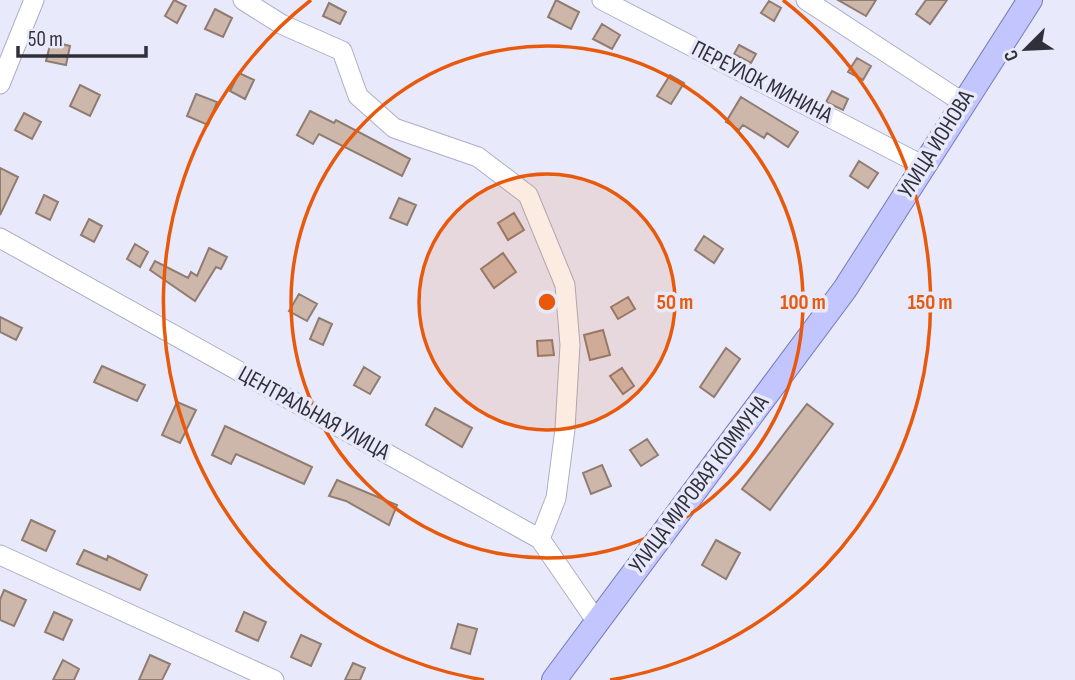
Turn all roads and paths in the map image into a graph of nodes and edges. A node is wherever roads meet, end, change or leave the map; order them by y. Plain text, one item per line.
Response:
1 (34, 0) edge
2 (243, 0) edge
3 (602, 0) edge
4 (806, 0) edge
5 (1030, 0) edge
6 (0, 84) edge
7 (962, 103) junction
8 (922, 165) junction
9 (0, 238) edge
10 (845, 289) joint
11 (540, 538) junction
12 (0, 555) edge
13 (597, 622) junction
14 (274, 680) edge
15 (554, 680) edge

1 - 6 street
2 - 11 street
3 - 8 street, ПЕРЕУЛОК МИНИНА
4 - 7 street
5 - 7 main road, УЛИЦА ИОНОВА
7 - 8 main road, УЛИЦА ИОНОВА
8 - 10 main road, УЛИЦА ИОНОВА
9 - 11 street, ЦЕНТРАЛЬНАЯ УЛИЦА
10 - 13 main road, УЛИЦА МИРОВАЯ КОММУНА
11 - 13 street, ЦЕНТРАЛЬНАЯ УЛИЦА
12 - 14 street
13 - 15 main road, УЛИЦА МИРОВАЯ КОММУНА

